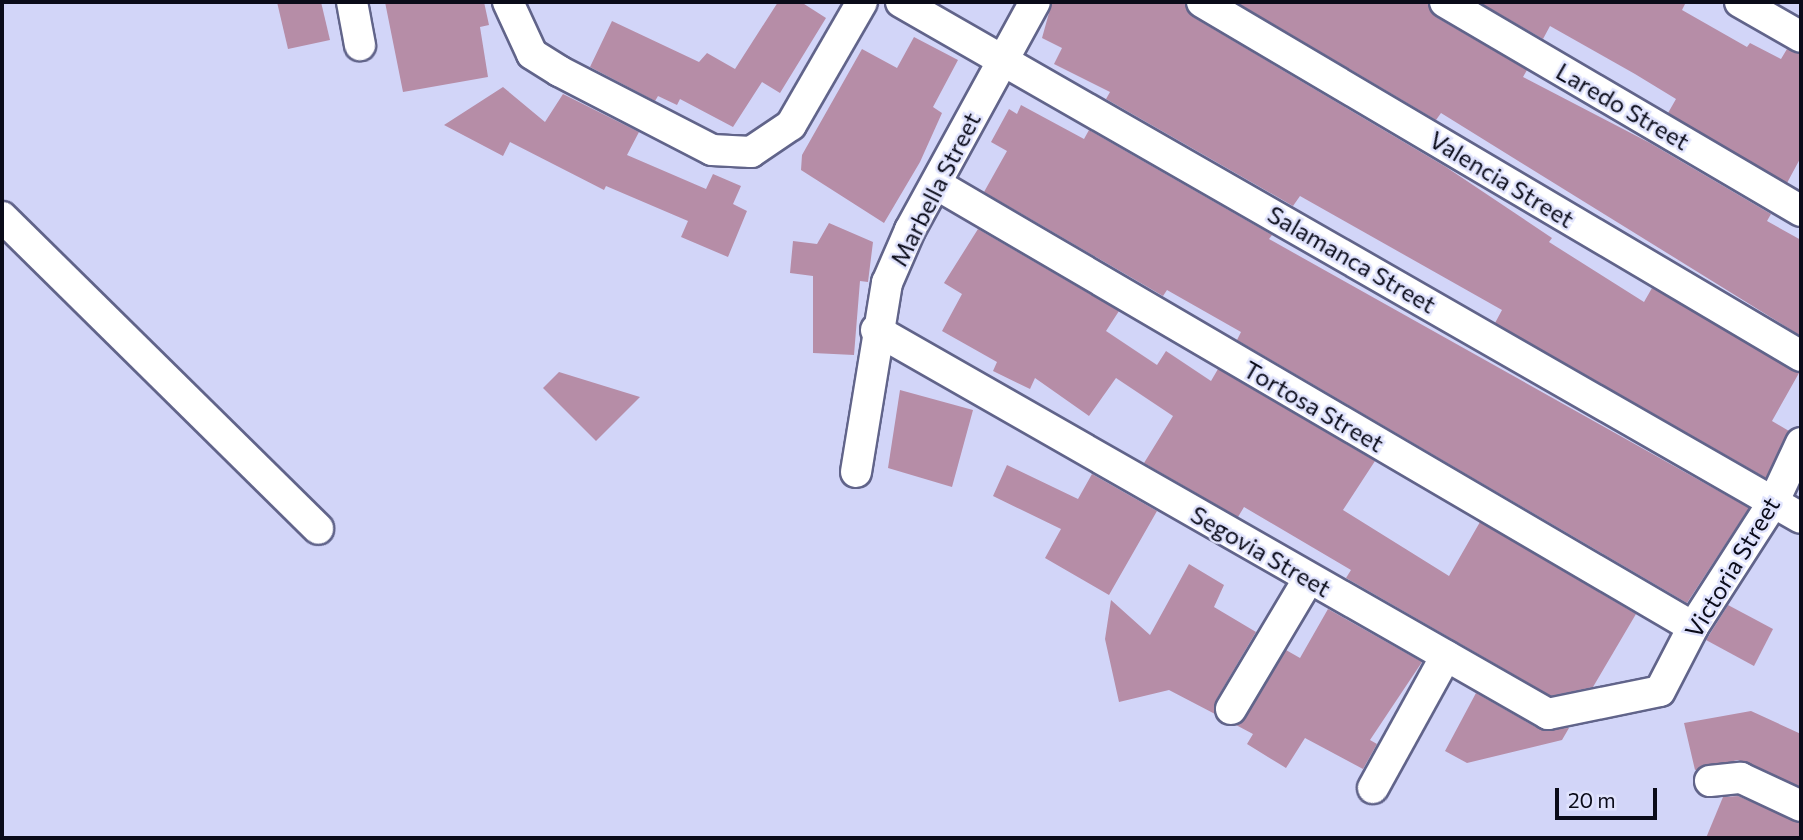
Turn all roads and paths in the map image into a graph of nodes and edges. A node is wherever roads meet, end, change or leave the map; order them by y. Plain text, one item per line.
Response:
1 (352, 2) edge
2 (508, 2) edge
3 (862, 2) edge
4 (901, 2) edge
5 (1035, 2) edge
6 (1202, 2) edge
7 (1445, 2) edge
8 (1740, 2) edge
9 (1801, 37) edge
10 (360, 45) dead end
11 (1003, 60) junction
12 (936, 184) junction
13 (1801, 211) edge
14 (2, 217) edge
15 (876, 330) junction
16 (1801, 356) edge
17 (1801, 443) edge
18 (856, 472) dead end
19 (1774, 501) junction
20 (1801, 518) edge
21 (318, 529) dead end
22 (1309, 578) junction
23 (1693, 627) junction
24 (1446, 656) junction
25 (1660, 691) joint
26 (1231, 709) dead end
27 (1710, 781) dead end
28 (1373, 788) dead end
29 (1801, 806) edge

1 - 10 street
2 - 3 street
4 - 11 street, Salamanca Street
5 - 11 street, Marbella Street
6 - 16 street, Valencia Street
7 - 13 street, Laredo Street
8 - 9 street
11 - 12 street, Marbella Street
11 - 19 street, Salamanca Street
12 - 15 street, Marbella Street
12 - 23 street, Tortosa Street
14 - 21 street
15 - 18 street, Marbella Street
15 - 22 street, Segovia Street
17 - 19 street, Victoria Street
19 - 20 street, Salamanca Street
19 - 23 street, Victoria Street
22 - 24 street, Segovia Street
22 - 26 street
23 - 25 street, Victoria Street
24 - 25 street, Segovia Street
24 - 28 street
27 - 29 street

